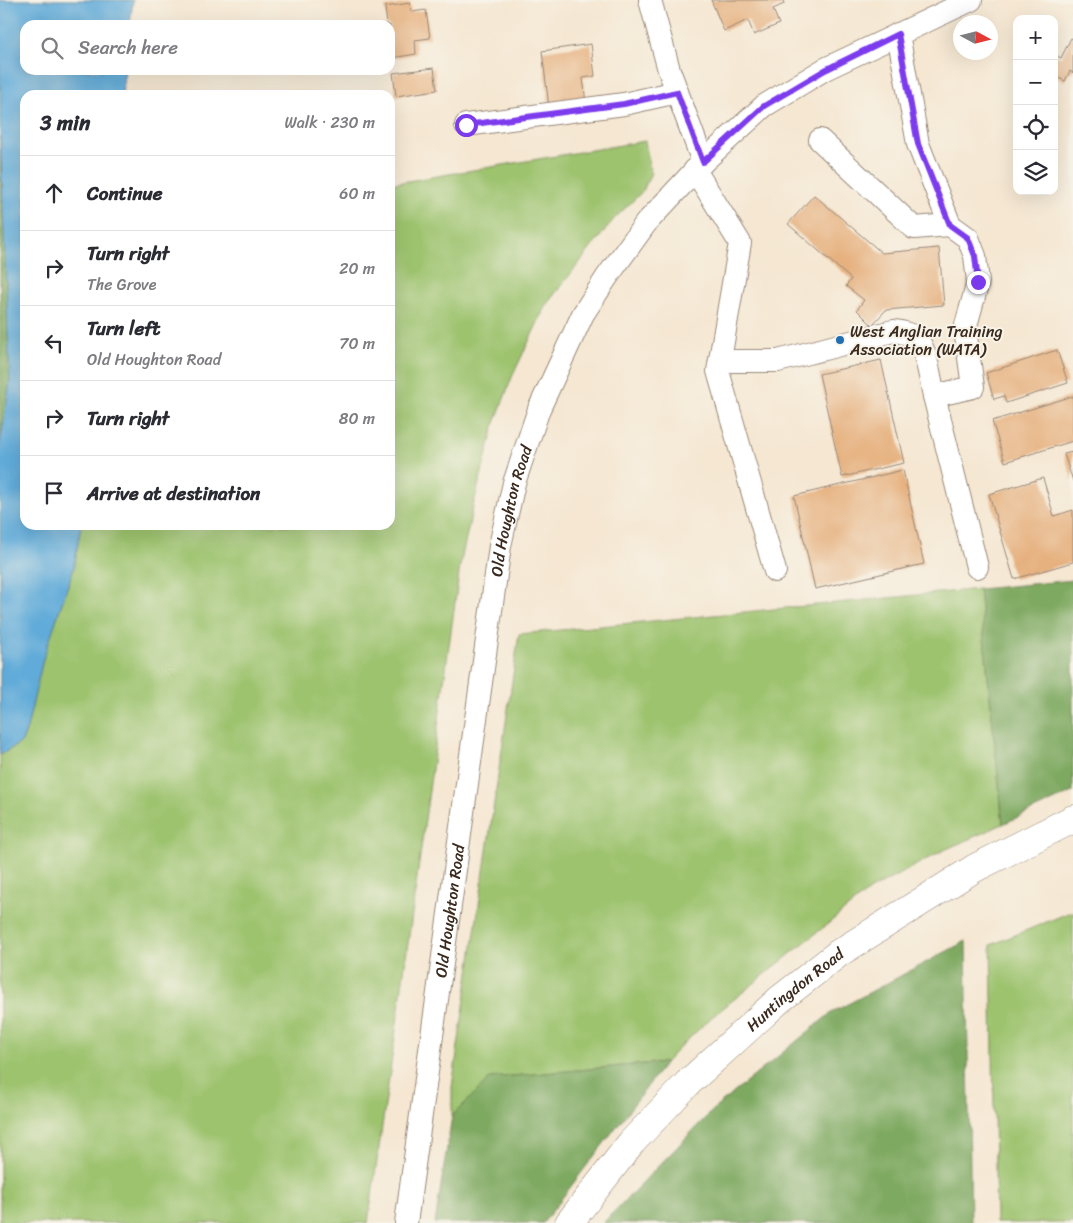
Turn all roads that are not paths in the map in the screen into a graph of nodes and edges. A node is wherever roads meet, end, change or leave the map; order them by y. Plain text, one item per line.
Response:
1 (650, 0) edge
2 (971, 0) edge
3 (898, 34) junction
4 (677, 92) junction
5 (466, 125) dead end
6 (820, 140) dead end
7 (699, 166) junction
8 (950, 225) junction
9 (720, 361) junction
10 (934, 396) junction
11 (977, 567) dead end
12 (775, 571) dead end
13 (1073, 819) edge
14 (406, 1223) edge
15 (568, 1223) edge

1 - 4 street
2 - 3 street, Old Houghton Road
3 - 7 street, Old Houghton Road
3 - 8 street
4 - 5 street
4 - 7 street
6 - 8 street
7 - 9 street
7 - 14 street, Old Houghton Road
8 - 10 street
9 - 10 street
9 - 12 street
10 - 11 street
13 - 15 main road, Huntingdon Road

